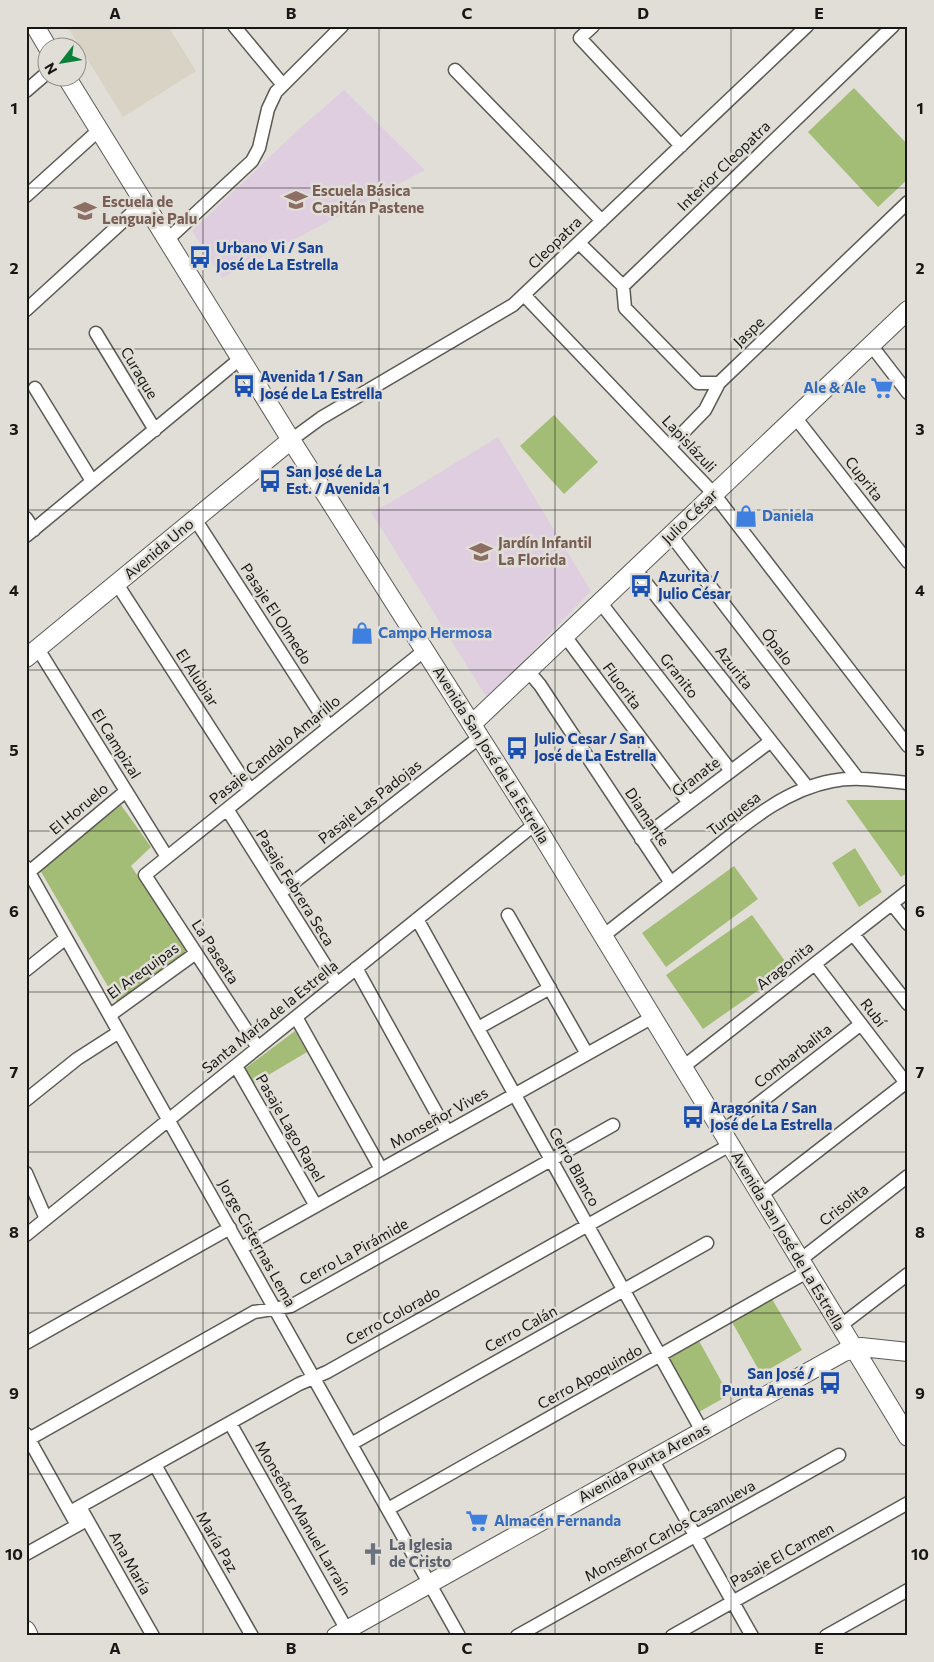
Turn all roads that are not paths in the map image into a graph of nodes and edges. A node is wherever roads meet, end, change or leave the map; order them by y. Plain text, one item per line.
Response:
1 (35, 26) edge
2 (234, 26) edge
3 (342, 26) edge
4 (592, 26) edge
5 (807, 26) edge
6 (892, 26) edge
7 (42, 38) edge
8 (455, 70) dead end
9 (38, 81) edge
10 (283, 84) junction
11 (73, 88) edge
12 (26, 91) edge
13 (99, 130) junction
14 (681, 146) junction
15 (26, 196) edge
16 (144, 202) junction
17 (908, 202) edge
18 (602, 221) junction
19 (167, 240) junction
20 (579, 243) junction
21 (623, 286) junction
22 (524, 295) junction
23 (26, 310) edge
24 (908, 310) edge
25 (96, 333) dead end
26 (871, 345) junction
27 (241, 358) junction
28 (719, 383) junction
29 (35, 388) dead end
30 (908, 393) edge
31 (795, 417) junction
32 (155, 430) junction
33 (291, 440) junction
34 (669, 447) junction
35 (92, 481) junction
36 (714, 494) junction
37 (26, 518) edge
38 (195, 519) junction
39 (30, 533) edge
40 (671, 535) junction
41 (908, 562) edge
42 (635, 569) junction
43 (117, 584) junction
44 (600, 602) junction
45 (565, 636) junction
46 (425, 650) junction
47 (32, 654) edge
48 (528, 671) junction
49 (329, 727) junction
50 (476, 731) junction
51 (771, 741) junction
52 (908, 746) edge
53 (731, 771) junction
54 (858, 779) junction
55 (908, 783) edge
56 (808, 788) junction
57 (250, 790) junction
58 (126, 791) junction
59 (689, 803) junction
60 (227, 809) junction
61 (535, 824) junction
62 (641, 839) junction
63 (167, 857) junction
64 (28, 870) edge
65 (145, 875) joint
66 (671, 883) junction
67 (908, 891) edge
68 (280, 893) junction
69 (892, 904) junction
70 (508, 915) dead end
71 (417, 919) junction
72 (908, 924) edge
73 (853, 934) junction
74 (603, 936) junction
75 (66, 938) junction
76 (196, 953) junction
77 (814, 964) junction
78 (356, 968) junction
79 (26, 970) edge
80 (337, 984) junction
81 (550, 988) junction
82 (908, 1004) edge
83 (110, 1015) junction
84 (296, 1017) junction
85 (653, 1017) junction
86 (861, 1024) junction
87 (478, 1028) junction
88 (119, 1032) junction
89 (258, 1048) junction
90 (587, 1054) junction
91 (236, 1066) junction
92 (682, 1067) junction
93 (907, 1082) edge
94 (515, 1094) junction
95 (26, 1100) edge
96 (168, 1120) junction
97 (613, 1125) dead end
98 (447, 1132) junction
99 (726, 1138) junction
100 (551, 1160) junction
101 (381, 1169) junction
102 (26, 1173) edge
103 (908, 1176) edge
104 (760, 1195) junction
105 (316, 1206) junction
106 (46, 1219) junction
107 (588, 1225) junction
108 (230, 1228) junction
109 (26, 1235) edge
110 (707, 1243) dead end
111 (241, 1248) junction
112 (804, 1266) junction
113 (908, 1274) edge
114 (624, 1290) junction
115 (274, 1308) junction
116 (840, 1326) junction
117 (26, 1344) edge
118 (854, 1348) junction
119 (908, 1352) edge
120 (660, 1356) junction
121 (314, 1378) junction
122 (230, 1423) junction
123 (702, 1430) junction
124 (28, 1437) edge
125 (908, 1437) edge
126 (351, 1444) junction
127 (839, 1454) dead end
128 (652, 1459) junction
129 (155, 1465) junction
130 (908, 1504) edge
131 (75, 1509) junction
132 (388, 1510) junction
133 (82, 1522) junction
134 (695, 1535) junction
135 (26, 1554) edge
136 (430, 1583) junction
137 (908, 1590) edge
138 (732, 1602) junction
139 (26, 1630) edge
140 (342, 1633) edge
141 (29, 1636) edge
142 (153, 1636) edge
143 (252, 1636) edge
144 (459, 1636) edge
145 (517, 1636) edge
146 (672, 1636) edge
147 (752, 1636) edge
148 (826, 1636) edge

1 - 7 main road
2 - 10 street
3 - 10 street
4 - 14 street
5 - 14 street, Cleopatra
6 - 21 street, Interior Cleopatra
8 - 18 street
9 - 12 street
10 - 19 street
11 - 13 main road, Avenida San José de La Estrella
13 - 15 street
13 - 16 main road, Avenida San José de La Estrella
14 - 18 street, Cleopatra
16 - 19 main road, Avenida San José de La Estrella
16 - 23 street
17 - 28 street, Jaspe
18 - 20 street, Cleopatra
19 - 27 main road, Avenida San José de La Estrella
20 - 21 street
20 - 22 street, Cleopatra
21 - 28 street
22 - 33 street, Cleopatra
22 - 34 street, Lapislázuli
24 - 26 main road, Julio César
25 - 32 street, Curaque
26 - 30 street
26 - 31 main road, Julio César
27 - 32 street
27 - 33 main road, Avenida San José de La Estrella
28 - 34 street, Jaspe
29 - 35 street
31 - 36 main road, Julio César
31 - 41 street, Cuprita
32 - 35 street
33 - 38 main road, Avenida Uno
33 - 46 main road, Avenida San José de La Estrella
34 - 36 street, Lapislázuli
35 - 39 street
36 - 40 main road, Julio César
36 - 52 street, Lapislázuli
37 - 39 street
38 - 43 main road, Avenida Uno
38 - 49 street, Pasaje El Olmedo
40 - 42 main road, Julio César
40 - 54 street, Ópalo
42 - 44 main road, Julio César
42 - 51 street, Azurita
43 - 47 main road, Avenida Uno
43 - 57 street, El Alubiar
44 - 45 main road, Julio César
44 - 53 street, Granito
45 - 48 main road, Julio César
45 - 59 street, Fluorita
46 - 49 street, Pasaje Candalo Amarillo
46 - 50 main road, Avenida San José de La Estrella
47 - 58 street, El Campizal
48 - 50 main road, Julio César
48 - 62 street, Diamante
49 - 57 street, Pasaje Candalo Amarillo
50 - 61 main road, Avenida San José de La Estrella
50 - 68 street, Pasaje Las Padojas
51 - 53 street, Granate
51 - 56 street, Azurita
53 - 59 street, Granate
54 - 55 street, Turquesa
54 - 56 street, Turquesa
56 - 66 street, Turquesa
57 - 60 street, Pasaje Candalo Amarillo
58 - 63 street, El Campizal
58 - 64 street, El Horuelo
59 - 62 street, Granate
60 - 63 street, Pasaje Candalo Amarillo
60 - 68 street, Pasaje Febrera Seca
61 - 71 street, Santa María de la Estrella
61 - 74 main road, Avenida San José de La Estrella
62 - 66 street, Diamante
63 - 65 street, Pasaje Candalo Amarillo
64 - 75 street, Jorge Cisternas Lema
65 - 76 street, La Paseata
66 - 74 street, Turquesa
67 - 69 street, Aragonita
68 - 80 street, Pasaje Febrera Seca
69 - 72 street
69 - 73 street, Aragonita
70 - 81 street
71 - 78 street, Santa María de la Estrella
71 - 87 street, Cerro Blanco
73 - 77 street, Aragonita
73 - 82 street
74 - 85 main road, Avenida San José de La Estrella
75 - 79 street
75 - 83 street, Jorge Cisternas Lema
76 - 83 street, El Arequipas
76 - 89 street, La Paseata
77 - 86 street, Rubí
77 - 92 street, Aragonita
78 - 80 street, Santa María de la Estrella
78 - 98 street
80 - 84 street, Santa María de la Estrella
81 - 87 street
81 - 90 street
83 - 88 street, Jorge Cisternas Lema
84 - 89 street, Santa María de la Estrella
84 - 101 street
85 - 90 street, Monseñor Vives
85 - 92 main road, Avenida San José de La Estrella
86 - 93 street, Rubí
86 - 99 street, Combarbalita
87 - 94 street, Cerro Blanco
88 - 95 street
88 - 96 street, Jorge Cisternas Lema
89 - 91 street, Santa María de la Estrella
90 - 94 street, Monseñor Vives
91 - 96 street, Santa María de la Estrella
91 - 105 street, Pasaje Lago Rapel
92 - 99 main road, Avenida San José de La Estrella
93 - 104 street
94 - 98 street, Monseñor Vives
94 - 100 street, Cerro Blanco
96 - 106 street, Santa María de la Estrella
96 - 108 street, Jorge Cisternas Lema
97 - 100 street, Cerro La Pirámide
98 - 101 street, Monseñor Vives
99 - 104 main road, Avenida San José de La Estrella
99 - 107 street, Cerro Colorado
100 - 107 street, Cerro Blanco
100 - 115 street, Cerro La Pirámide
101 - 105 street, Monseñor Vives
102 - 106 street
103 - 112 street, Crisolita
104 - 112 main road, Avenida San José de La Estrella
105 - 111 street, Monseñor Vives
106 - 109 street, Santa María de la Estrella
107 - 114 street, Cerro Blanco
107 - 121 street, Cerro Colorado
108 - 111 street, Jorge Cisternas Lema
108 - 117 street
110 - 114 street, Cerro Calán
111 - 115 street, Jorge Cisternas Lema
112 - 116 main road, Avenida San José de La Estrella
112 - 120 street, Cerro Apoquindo
113 - 116 street
114 - 120 street, Cerro Blanco
114 - 126 street, Cerro Calán
115 - 121 street, Jorge Cisternas Lema
115 - 124 street, Cerro La Pirámide
116 - 118 main road, Avenida San José de La Estrella
118 - 119 main road, Avenida Punta Arenas
118 - 123 main road, Avenida Punta Arenas
118 - 125 main road, Avenida San José de La Estrella
120 - 123 street, Cerro Blanco
120 - 132 street, Cerro Apoquindo
121 - 122 street, Cerro Colorado
121 - 126 street, Jorge Cisternas Lema
122 - 129 street, Cerro Colorado
122 - 140 street, Monseñor Manuel Larraín
123 - 128 main road, Avenida Punta Arenas
124 - 131 street, Ana María
126 - 132 street, Jorge Cisternas Lema
127 - 134 street, Monseñor Carlos Casanueva
128 - 134 street
128 - 136 main road, Avenida Punta Arenas
129 - 131 street, Cerro Colorado
129 - 143 street, María Paz
130 - 138 street, Pasaje El Carmen
131 - 133 street, Ana María
132 - 136 street, Jorge Cisternas Lema
133 - 135 street
133 - 142 street, Ana María
134 - 138 street
134 - 145 street, Monseñor Carlos Casanueva
136 - 140 main road, Avenida Punta Arenas
136 - 144 street, Jorge Cisternas Lema
137 - 148 street
138 - 146 street, Pasaje El Carmen
138 - 147 street
139 - 141 main road

